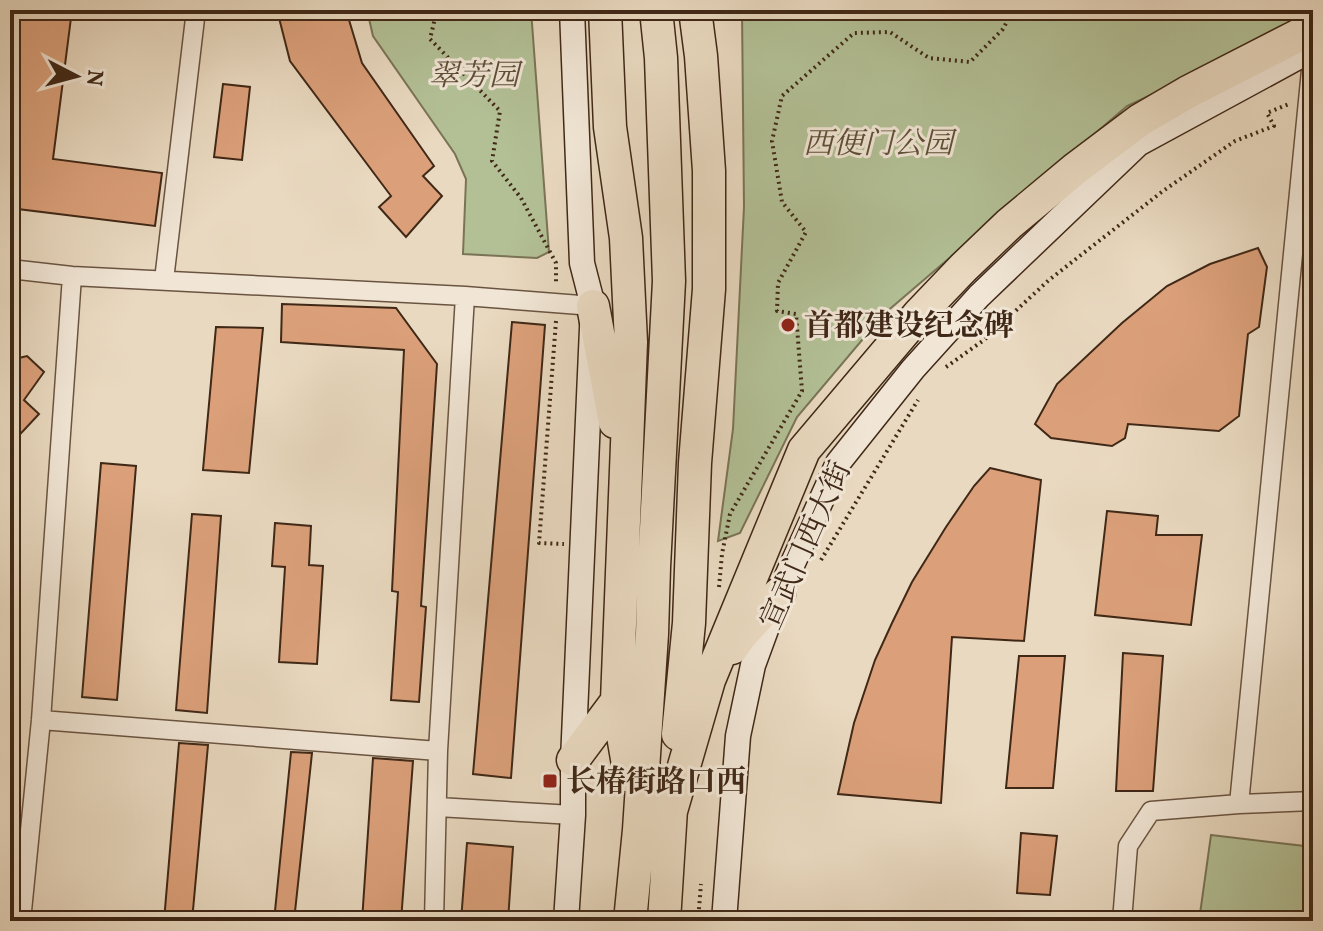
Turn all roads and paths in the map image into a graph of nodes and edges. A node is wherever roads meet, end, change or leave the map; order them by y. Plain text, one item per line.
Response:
1 (196, 10) edge
2 (572, 10) edge
3 (605, 10) edge
4 (656, 10) edge
5 (695, 10) edge
6 (1013, 10) edge
7 (1313, 28) edge
8 (1313, 49) edge
9 (1309, 95) junction
10 (10, 269) edge
11 (72, 276) junction
12 (164, 280) junction
13 (465, 296) junction
14 (593, 306) junction
15 (946, 367) dead end
16 (925, 389) dead end
17 (626, 476) junction
18 (821, 560) dead end
19 (719, 589) dead end
20 (779, 594) junction
21 (709, 680) junction
22 (617, 701) junction
23 (41, 720) junction
24 (438, 751) junction
25 (573, 760) junction
26 (1313, 801) edge
27 (1239, 804) junction
28 (438, 807) junction
29 (671, 811) junction
30 (573, 815) junction
31 (639, 830) junction
32 (701, 884) dead end
33 (21, 921) edge
34 (434, 921) edge
35 (566, 921) edge
36 (630, 921) edge
37 (664, 921) edge
38 (698, 921) edge
39 (724, 921) edge
40 (1122, 921) edge

1 - 12 street
2 - 14 street
3 - 17 highway
4 - 31 highway
5 - 29 highway
6 - 19 path
7 - 21 highway
8 - 9 street
8 - 20 street, 宣武门西大街
9 - 15 path
9 - 27 street
10 - 11 street
11 - 12 street
11 - 23 street
12 - 13 street
13 - 14 street
13 - 24 street
14 - 17 highway
14 - 25 street
16 - 18 path
17 - 22 highway
20 - 21 highway
20 - 39 street, 宣武门西大街
21 - 29 highway
22 - 25 highway
22 - 31 highway
23 - 24 street
23 - 33 street
24 - 28 street
25 - 30 street
26 - 27 street
27 - 40 street
28 - 30 street
28 - 34 street
29 - 37 highway
30 - 35 street
31 - 36 highway
32 - 38 path

